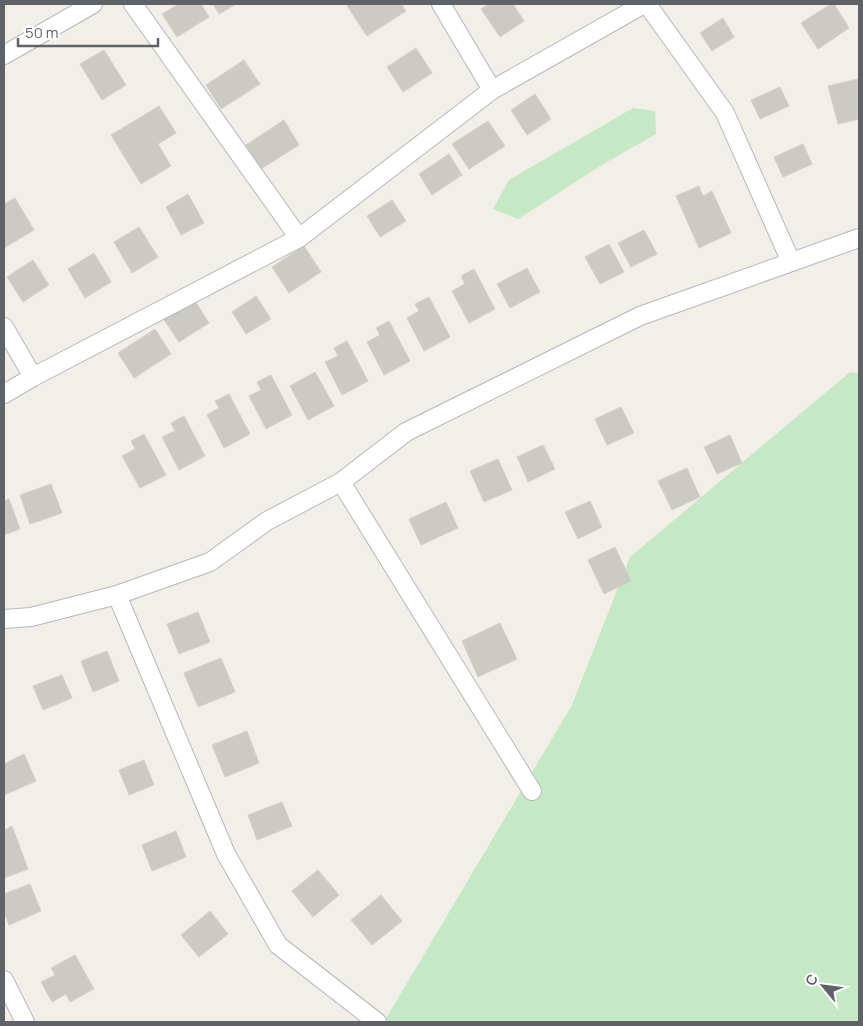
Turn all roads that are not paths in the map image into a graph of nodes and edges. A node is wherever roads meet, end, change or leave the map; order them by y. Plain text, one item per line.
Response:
1 (92, 4) edge
2 (133, 4) edge
3 (441, 4) edge
4 (645, 4) edge
5 (4, 56) edge
6 (492, 90) junction
7 (299, 238) junction
8 (859, 238) edge
9 (792, 262) junction
10 (4, 327) edge
11 (33, 378) junction
12 (4, 394) edge
13 (341, 482) junction
14 (117, 595) junction
15 (4, 618) edge
16 (532, 791) dead end
17 (4, 980) edge
18 (25, 1022) edge
19 (377, 1022) edge

1 - 5 street
2 - 7 street
3 - 6 street
4 - 6 street
4 - 9 street
6 - 7 street
7 - 11 street
8 - 9 street
9 - 13 street
10 - 11 street
11 - 12 street
13 - 14 street
13 - 16 street
14 - 15 street
14 - 19 street
17 - 18 street

